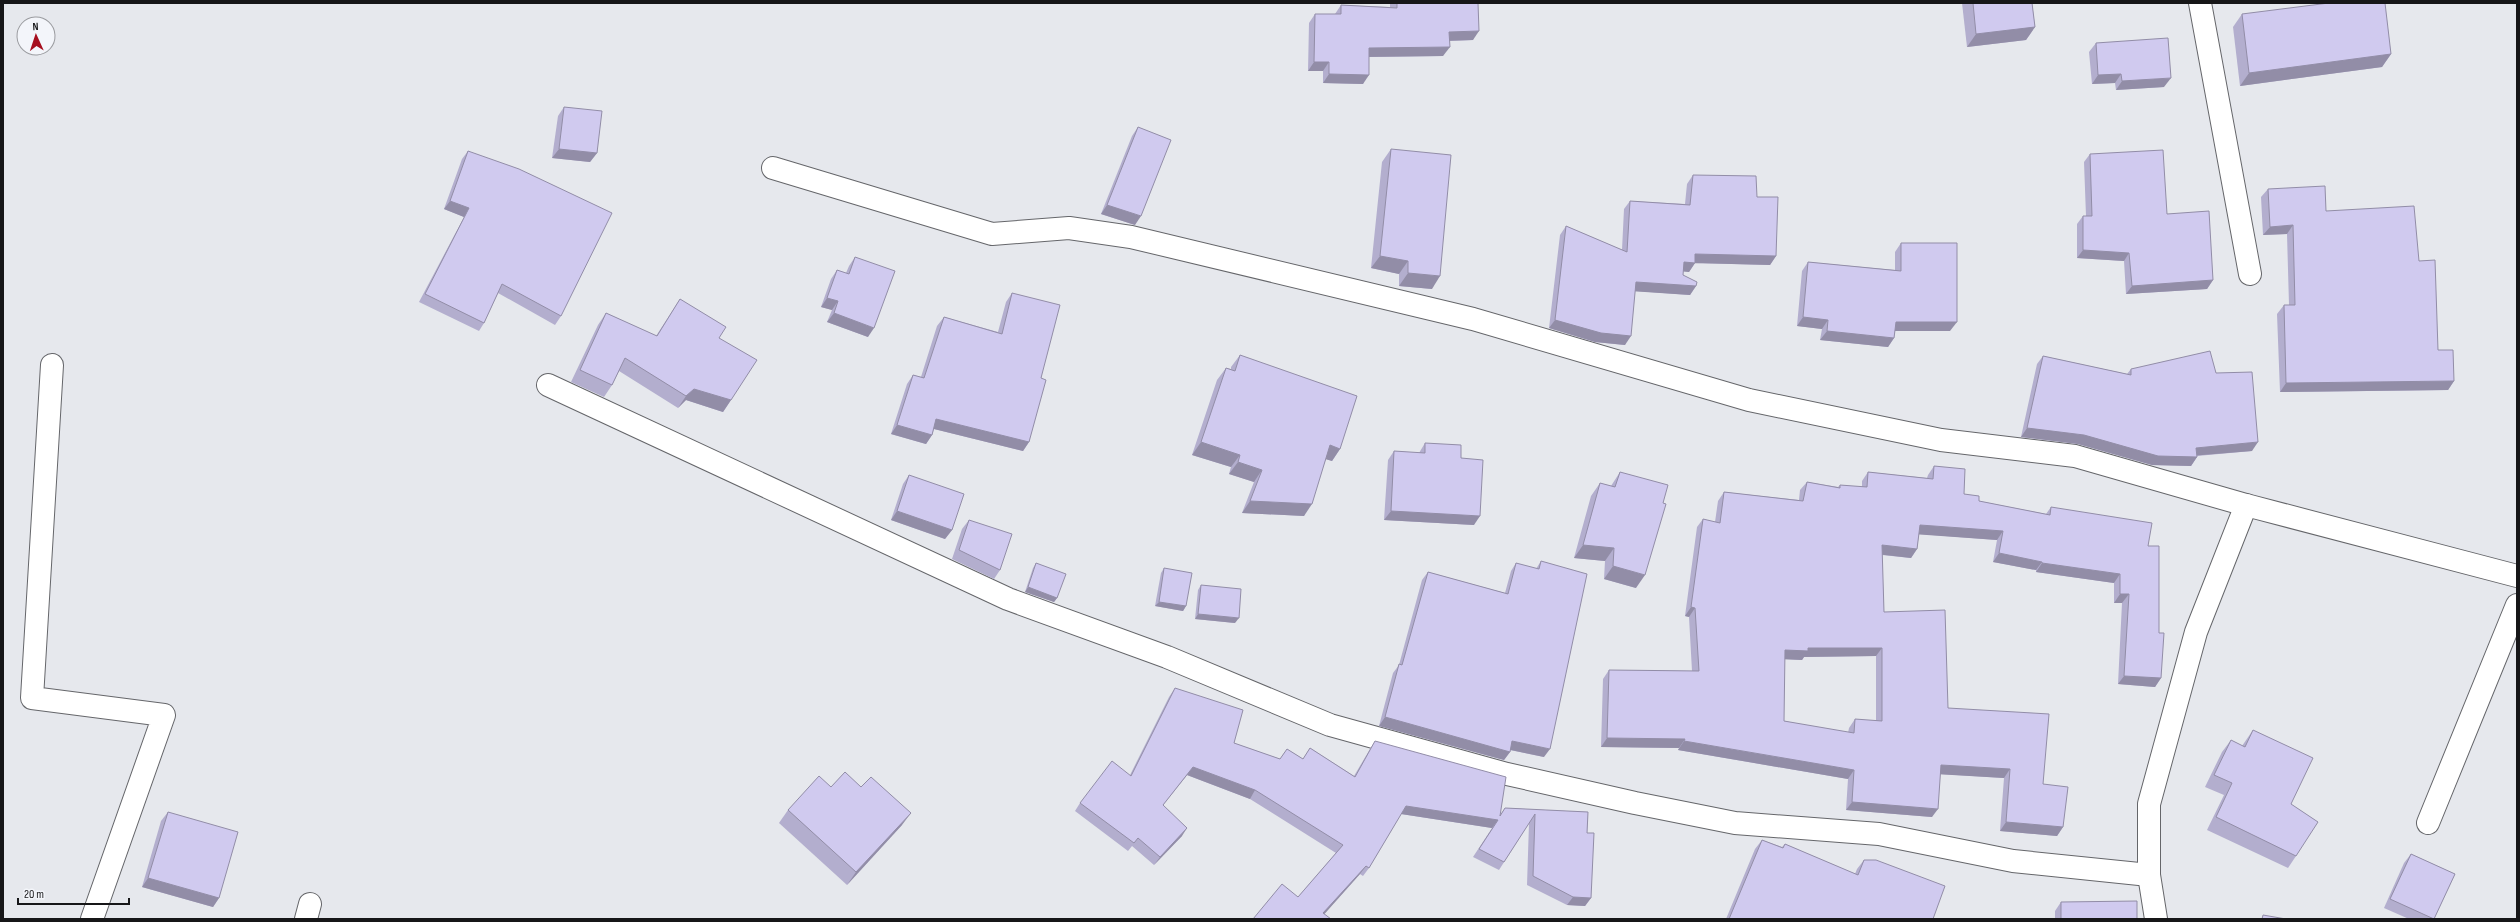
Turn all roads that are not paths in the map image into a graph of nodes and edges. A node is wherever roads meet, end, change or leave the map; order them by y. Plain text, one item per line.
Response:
1 (2200, 3) edge
2 (773, 168) dead end
3 (2250, 274) dead end
4 (52, 365) dead end
5 (548, 385) dead end
6 (2246, 505) junction
7 (2517, 576) edge
8 (2517, 605) edge
9 (2428, 823) dead end
10 (2149, 875) junction
11 (92, 919) edge
12 (2156, 919) edge

1 - 3 street
2 - 6 street
4 - 11 street
5 - 10 street
6 - 7 street
6 - 10 street
8 - 9 street
10 - 12 street

